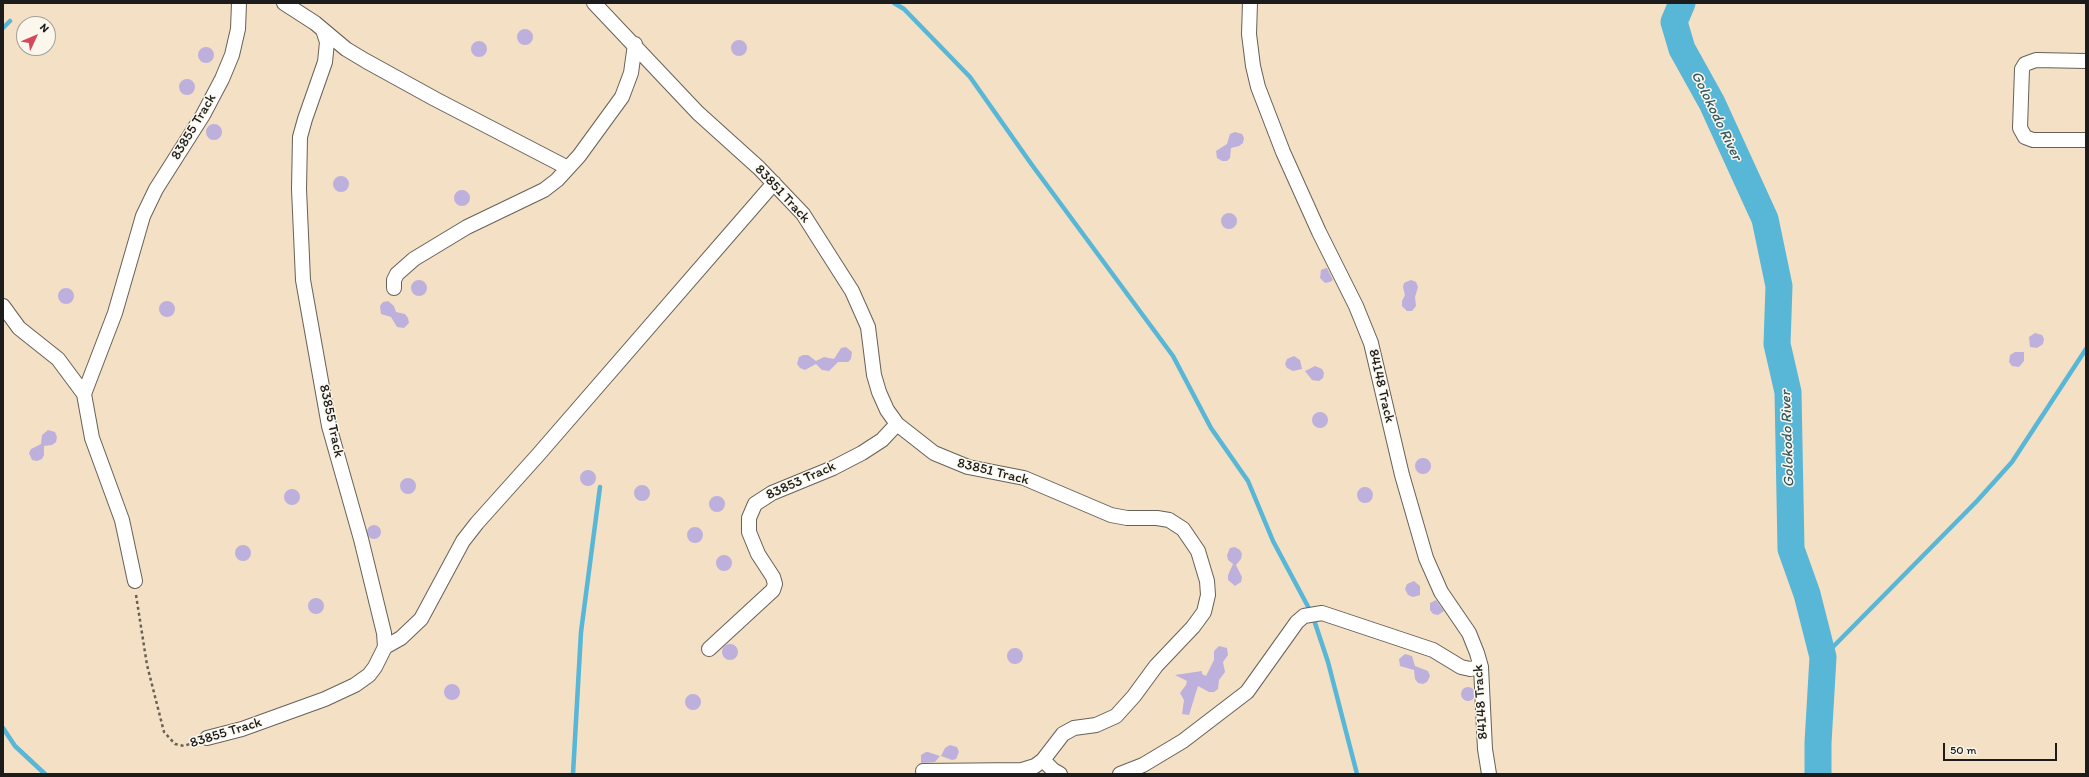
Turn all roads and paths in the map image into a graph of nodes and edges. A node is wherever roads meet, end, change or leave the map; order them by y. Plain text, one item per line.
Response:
1 (239, 3) edge
2 (284, 3) edge
3 (594, 3) edge
4 (1250, 3) edge
5 (323, 30) junction
6 (635, 44) junction
7 (2086, 61) edge
8 (2086, 140) edge
9 (568, 168) junction
10 (774, 183) junction
11 (394, 288) dead end
12 (3, 306) edge
13 (84, 394) junction
14 (897, 424) junction
15 (135, 580) joint
16 (385, 647) junction
17 (709, 649) dead end
18 (1481, 667) junction
19 (207, 738) joint
20 (1043, 760) junction
21 (923, 771) dead end
22 (1060, 774) edge
23 (1120, 774) edge
24 (1489, 774) edge

1 - 13 street, 83855 Track
2 - 5 street
3 - 6 street, 83851 Track
4 - 18 street, 84148 Track
5 - 9 street
5 - 16 street, 83855 Track
6 - 9 street
6 - 10 street, 83851 Track
7 - 8 street
9 - 11 street
10 - 14 street, 83851 Track
10 - 16 street
12 - 13 street
13 - 15 street
14 - 17 street, 83853 Track
14 - 20 street, 83851 Track
15 - 19 path, 83855 Track
16 - 19 street, 83855 Track
18 - 23 street
18 - 24 street, 84148 Track
20 - 21 street, 83851 Track
20 - 22 street

